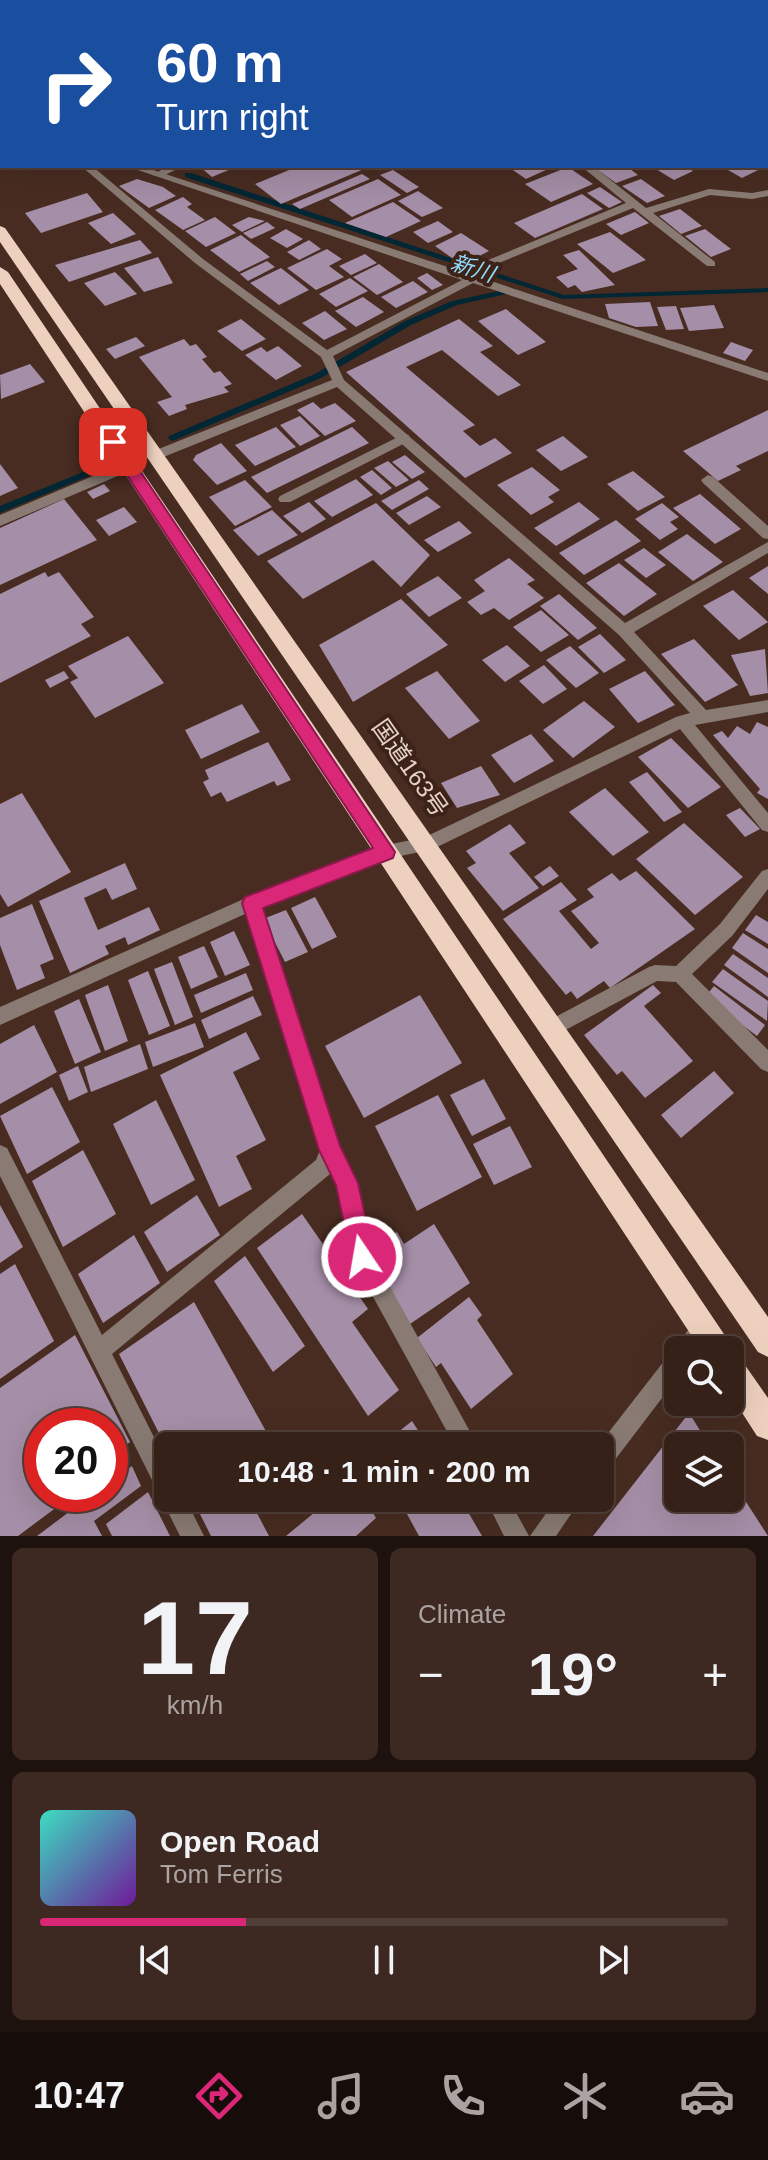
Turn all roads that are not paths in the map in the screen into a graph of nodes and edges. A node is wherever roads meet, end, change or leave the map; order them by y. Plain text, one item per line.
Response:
1 (88, 168) edge
2 (137, 168) edge
3 (173, 168) edge
4 (589, 168) edge
5 (157, 175) junction
6 (768, 193) edge
7 (636, 203) junction
8 (648, 211) junction
9 (1, 233) edge
10 (711, 264) dead end
11 (0, 272) edge
12 (470, 280) junction
13 (326, 355) junction
14 (768, 377) edge
15 (339, 382) junction
16 (404, 438) junction
17 (156, 455) junction
18 (129, 466) junction
19 (708, 480) dead end
20 (285, 499) dead end
21 (0, 521) edge
22 (768, 534) edge
23 (768, 547) edge
24 (624, 631) junction
25 (768, 706) edge
26 (702, 716) junction
27 (682, 721) junction
28 (768, 825) edge
29 (427, 844) junction
30 (386, 852) junction
31 (768, 876) edge
32 (252, 903) junction
33 (680, 974) junction
34 (0, 1016) edge
35 (552, 1028) junction
36 (768, 1063) edge
37 (330, 1150) junction
38 (0, 1155) edge
39 (703, 1327) junction
40 (696, 1336) edge
41 (709, 1336) edge
42 (768, 1342) edge
43 (99, 1351) junction
44 (664, 1377) edge
45 (744, 1389) edge
46 (768, 1425) edge
47 (459, 1432) edge
48 (614, 1443) edge
49 (154, 1461) edge
50 (180, 1512) edge
51 (504, 1512) edge
52 (560, 1512) edge
53 (192, 1536) edge
54 (517, 1536) edge
55 (542, 1536) edge

1 - 13 street
2 - 5 street
3 - 5 street
4 - 7 street
5 - 12 street
6 - 8 street
7 - 8 street
7 - 12 street
8 - 10 street
9 - 17 highway, 国道163号
11 - 18 highway
12 - 13 street
12 - 14 street
13 - 15 street
15 - 16 street
15 - 17 street
16 - 20 street
16 - 24 street
17 - 29 highway, 国道163号
18 - 21 street
18 - 30 highway
19 - 22 street
23 - 24 street
24 - 26 street
25 - 26 street
26 - 27 street
27 - 28 street
27 - 29 street
29 - 30 street
29 - 35 highway, 国道163号
30 - 32 street
30 - 39 highway
31 - 33 street
32 - 34 street
32 - 37 street
33 - 35 street
33 - 36 street
35 - 42 highway, 国道163号
37 - 43 street
37 - 47 street
38 - 43 street
39 - 40 street
39 - 41 highway
43 - 49 street
44 - 48 street
45 - 46 highway
50 - 53 street
51 - 54 street
52 - 55 street

